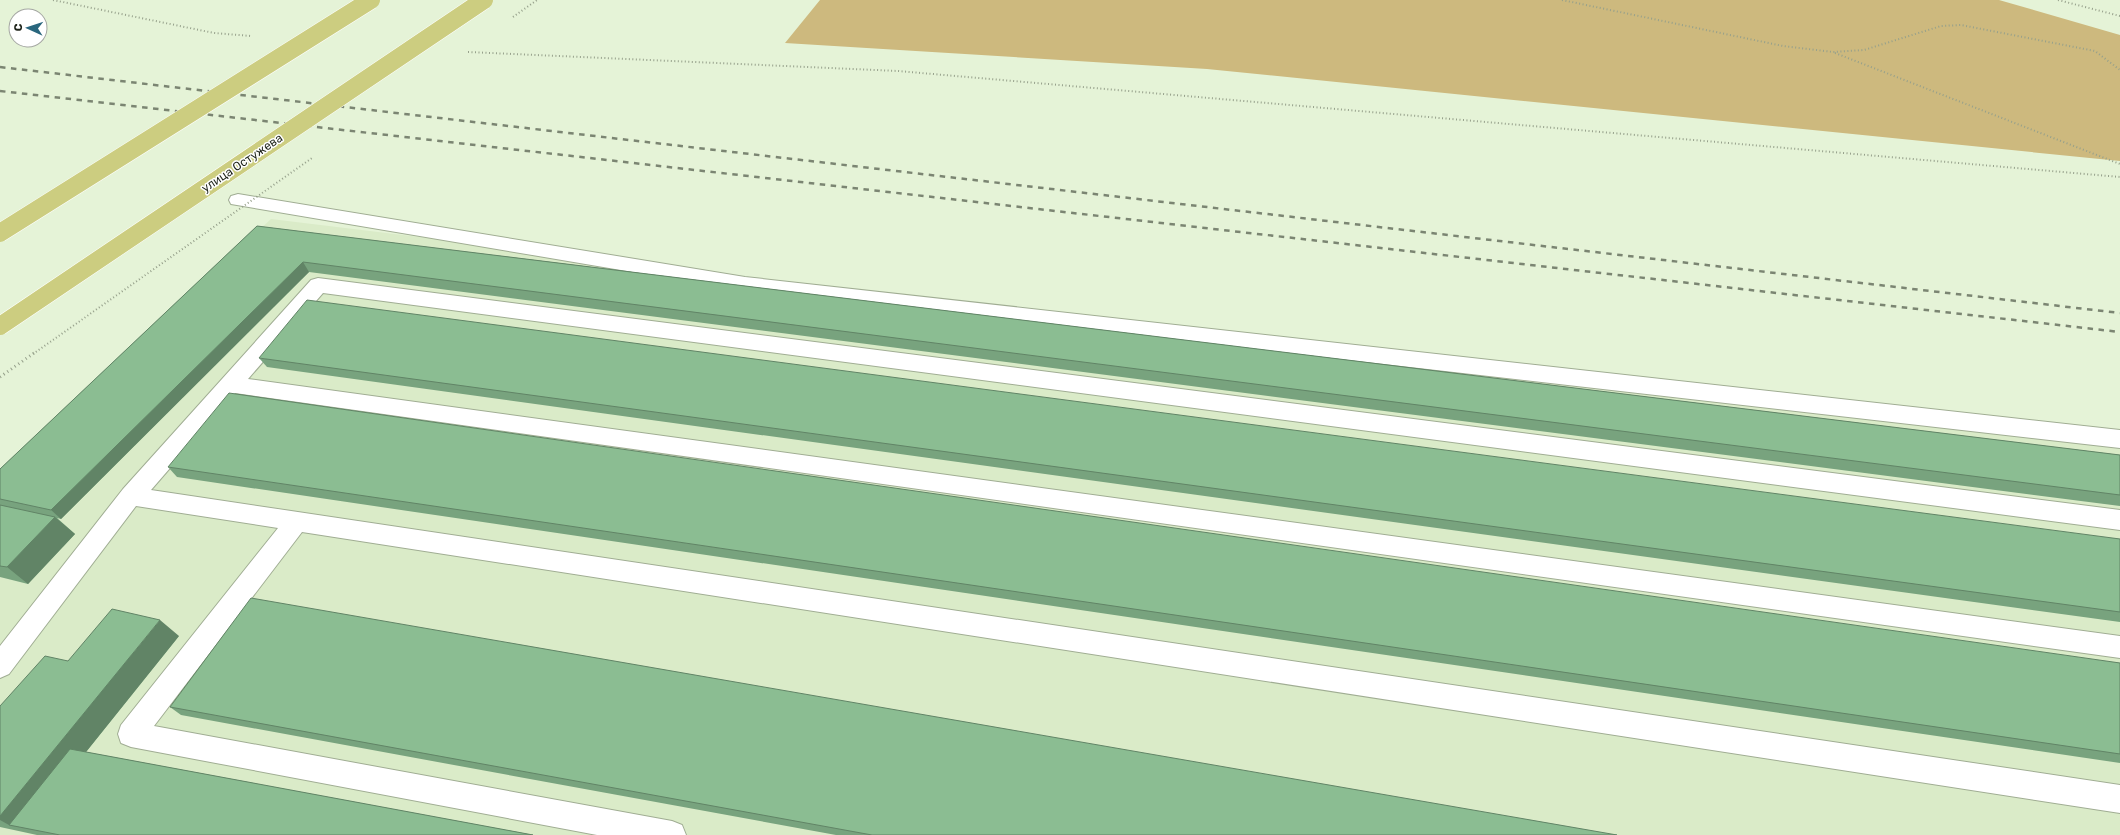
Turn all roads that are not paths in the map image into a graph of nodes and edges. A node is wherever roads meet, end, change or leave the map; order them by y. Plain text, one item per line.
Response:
1 (371, 0) edge
2 (484, 0) edge
3 (238, 200) dead end
4 (0, 233) edge
5 (0, 326) edge
6 (229, 384) junction
7 (2120, 439) edge
8 (131, 496) junction
9 (2120, 520) edge
10 (297, 522) junction
11 (2120, 647) edge
12 (0, 666) edge
13 (2120, 799) edge
14 (672, 835) edge

1 - 4 main road, bridge
2 - 5 main road, улица Остужева, bridge
3 - 7 lane
6 - 8 lane
6 - 9 lane
6 - 11 lane
8 - 10 lane
8 - 12 lane
10 - 13 lane
10 - 14 lane

